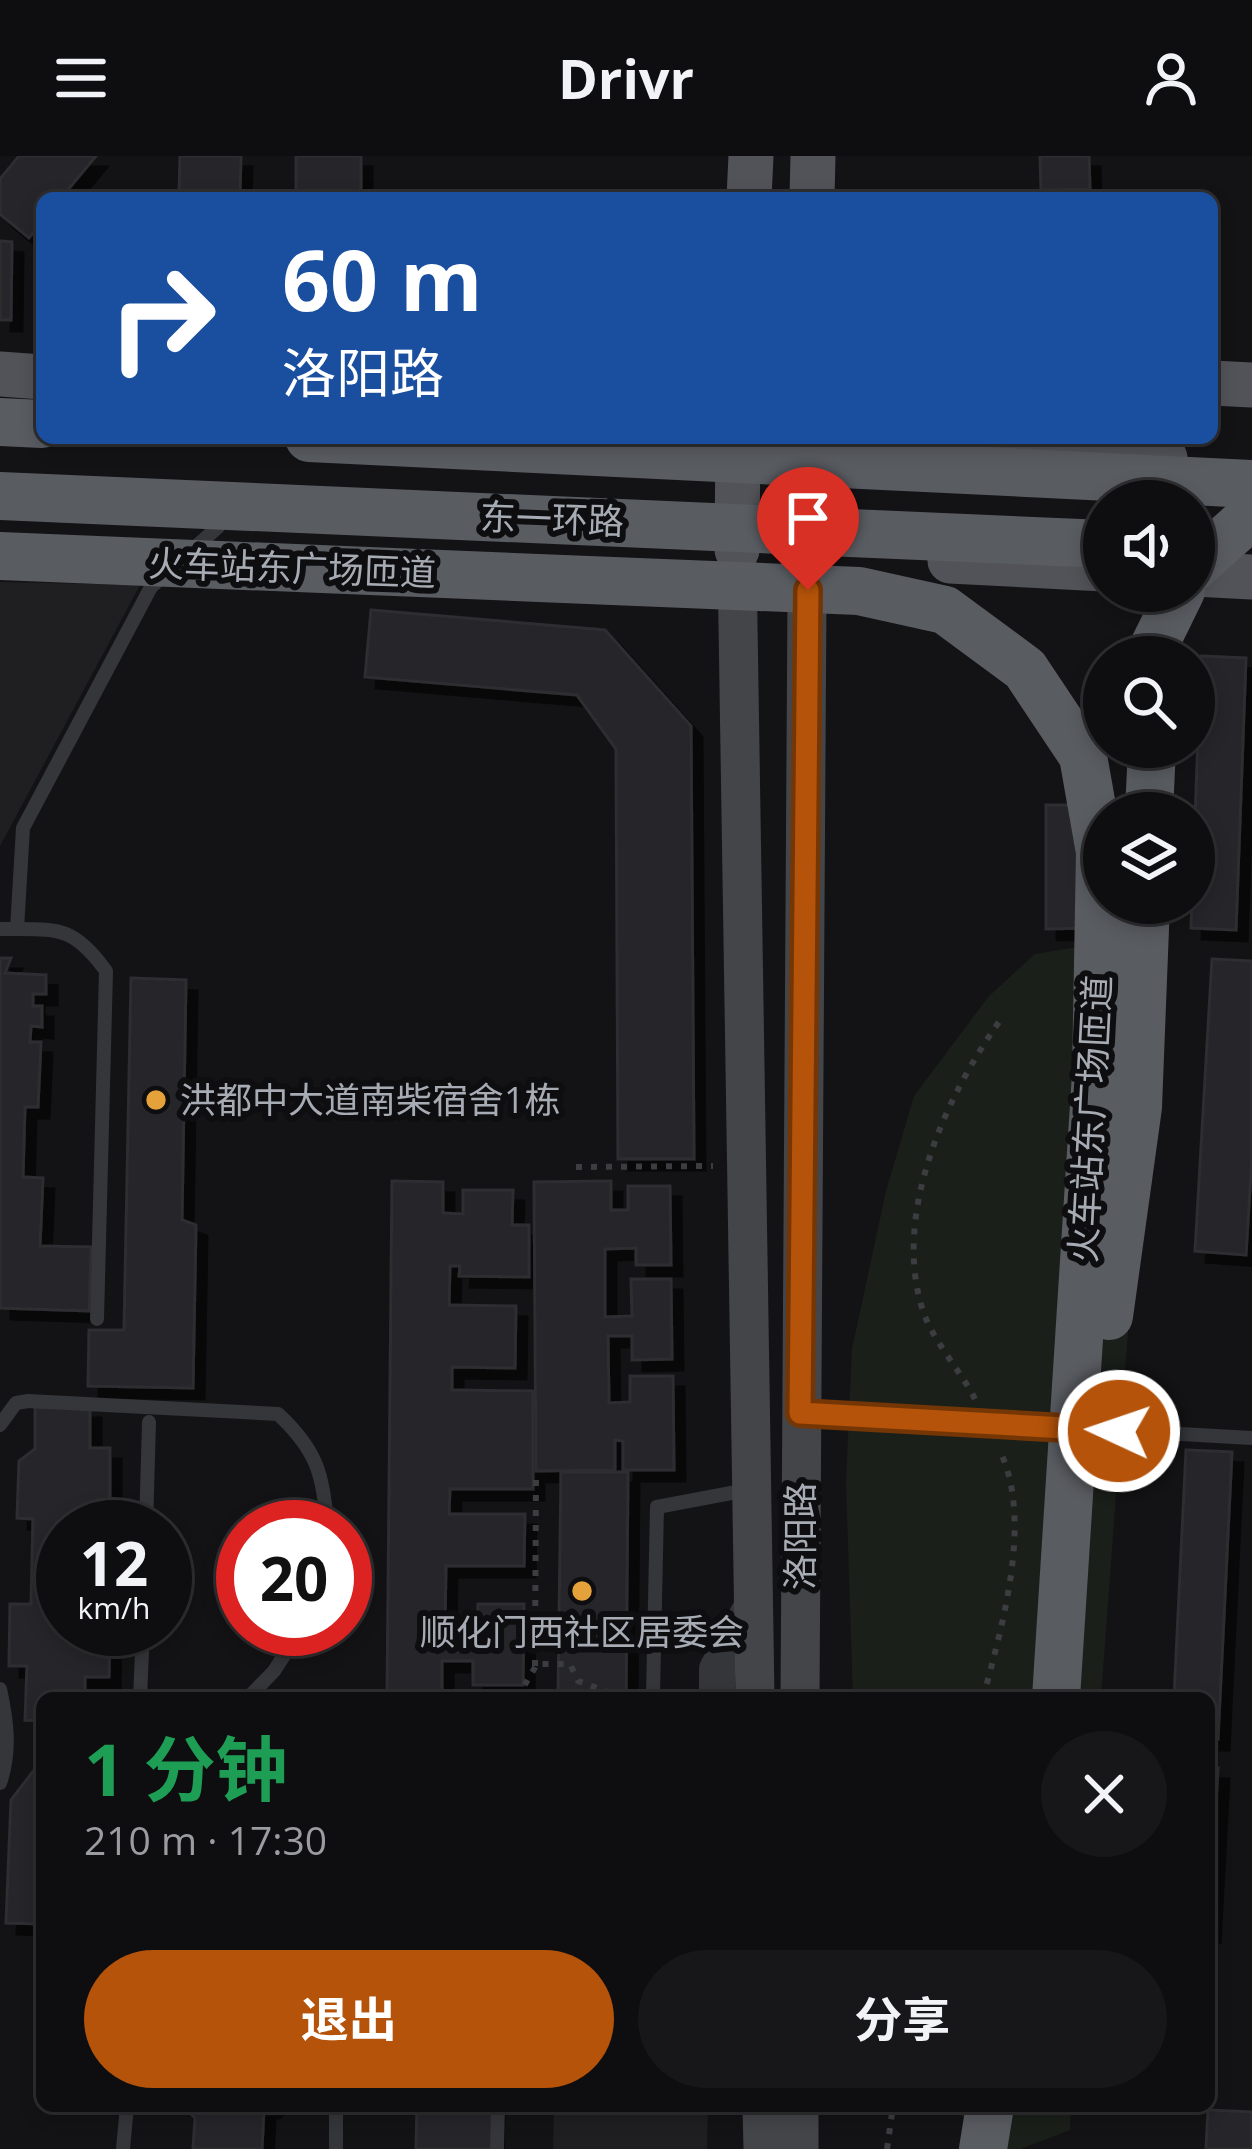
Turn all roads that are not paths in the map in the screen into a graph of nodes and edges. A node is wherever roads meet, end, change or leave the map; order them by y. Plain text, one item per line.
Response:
1 (752, 156) edge
2 (812, 156) edge
3 (749, 192) edge
4 (812, 192) edge
5 (0, 374) edge
6 (36, 377) edge
7 (1218, 383) edge
8 (1252, 385) edge
9 (36, 398) edge
10 (0, 400) edge
11 (0, 422) edge
12 (36, 424) edge
13 (432, 444) edge
14 (738, 444) edge
15 (808, 444) edge
16 (1001, 444) edge
17 (1252, 466) edge
18 (1252, 484) edge
19 (0, 496) edge
20 (1252, 515) edge
21 (0, 517) edge
22 (218, 527) junction
23 (1083, 543) edge
24 (737, 550) junction
25 (1215, 550) edge
26 (1215, 551) edge
27 (1252, 551) edge
28 (808, 553) junction
29 (0, 556) edge
30 (1083, 568) edge
31 (1215, 573) edge
32 (1252, 577) edge
33 (1145, 924) edge
34 (0, 929) edge
35 (17, 929) junction
36 (97, 1319) dead end
37 (800, 1413) junction
38 (149, 1422) dead end
39 (0, 1425) edge
40 (1252, 1438) edge
41 (752, 1490) junction
42 (147, 1500) edge
43 (325, 1500) edge
44 (754, 1603) junction
45 (141, 1656) edge
46 (284, 1656) edge
47 (0, 1689) edge
48 (140, 1692) edge
49 (254, 1692) edge
50 (653, 1692) edge
51 (716, 1692) edge
52 (755, 1692) edge
53 (800, 1692) edge
54 (1056, 1692) edge
55 (1057, 1692) edge
56 (0, 1783) edge
57 (126, 2112) edge
58 (337, 2112) edge
59 (498, 2112) edge
60 (762, 2112) edge
61 (799, 2112) edge
62 (989, 2112) edge
63 (123, 2149) edge
64 (336, 2149) edge
65 (497, 2149) edge
66 (763, 2149) edge
67 (799, 2149) edge
68 (983, 2149) edge

1 - 3 main road
2 - 4 main road
5 - 6 main road
7 - 8 main road
9 - 10 main road
11 - 12 highway
13 - 18 highway, 东一环路
14 - 24 main road
15 - 28 main road, 洛阳路
16 - 17 main road
19 - 23 highway, 东一环路
20 - 26 highway
21 - 22 main road
22 - 24 main road
22 - 35 lane
24 - 28 main road
24 - 41 main road, 洛阳路
25 - 27 highway
28 - 30 main road
28 - 37 main road, 洛阳路
29 - 54 highway, 火车站东广场匝道
31 - 32 main road
33 - 55 highway, 火车站东广场匝道
34 - 35 lane
35 - 36 lane
37 - 40 lane
37 - 53 main road, 洛阳路
38 - 42 lane
39 - 43 lane
41 - 44 main road, 洛阳路
41 - 50 lane
44 - 51 street
44 - 52 main road, 洛阳路
45 - 48 lane
46 - 49 lane
47 - 56 lane
57 - 63 lane
58 - 64 lane
59 - 65 lane
60 - 66 main road
61 - 67 main road
62 - 68 highway

